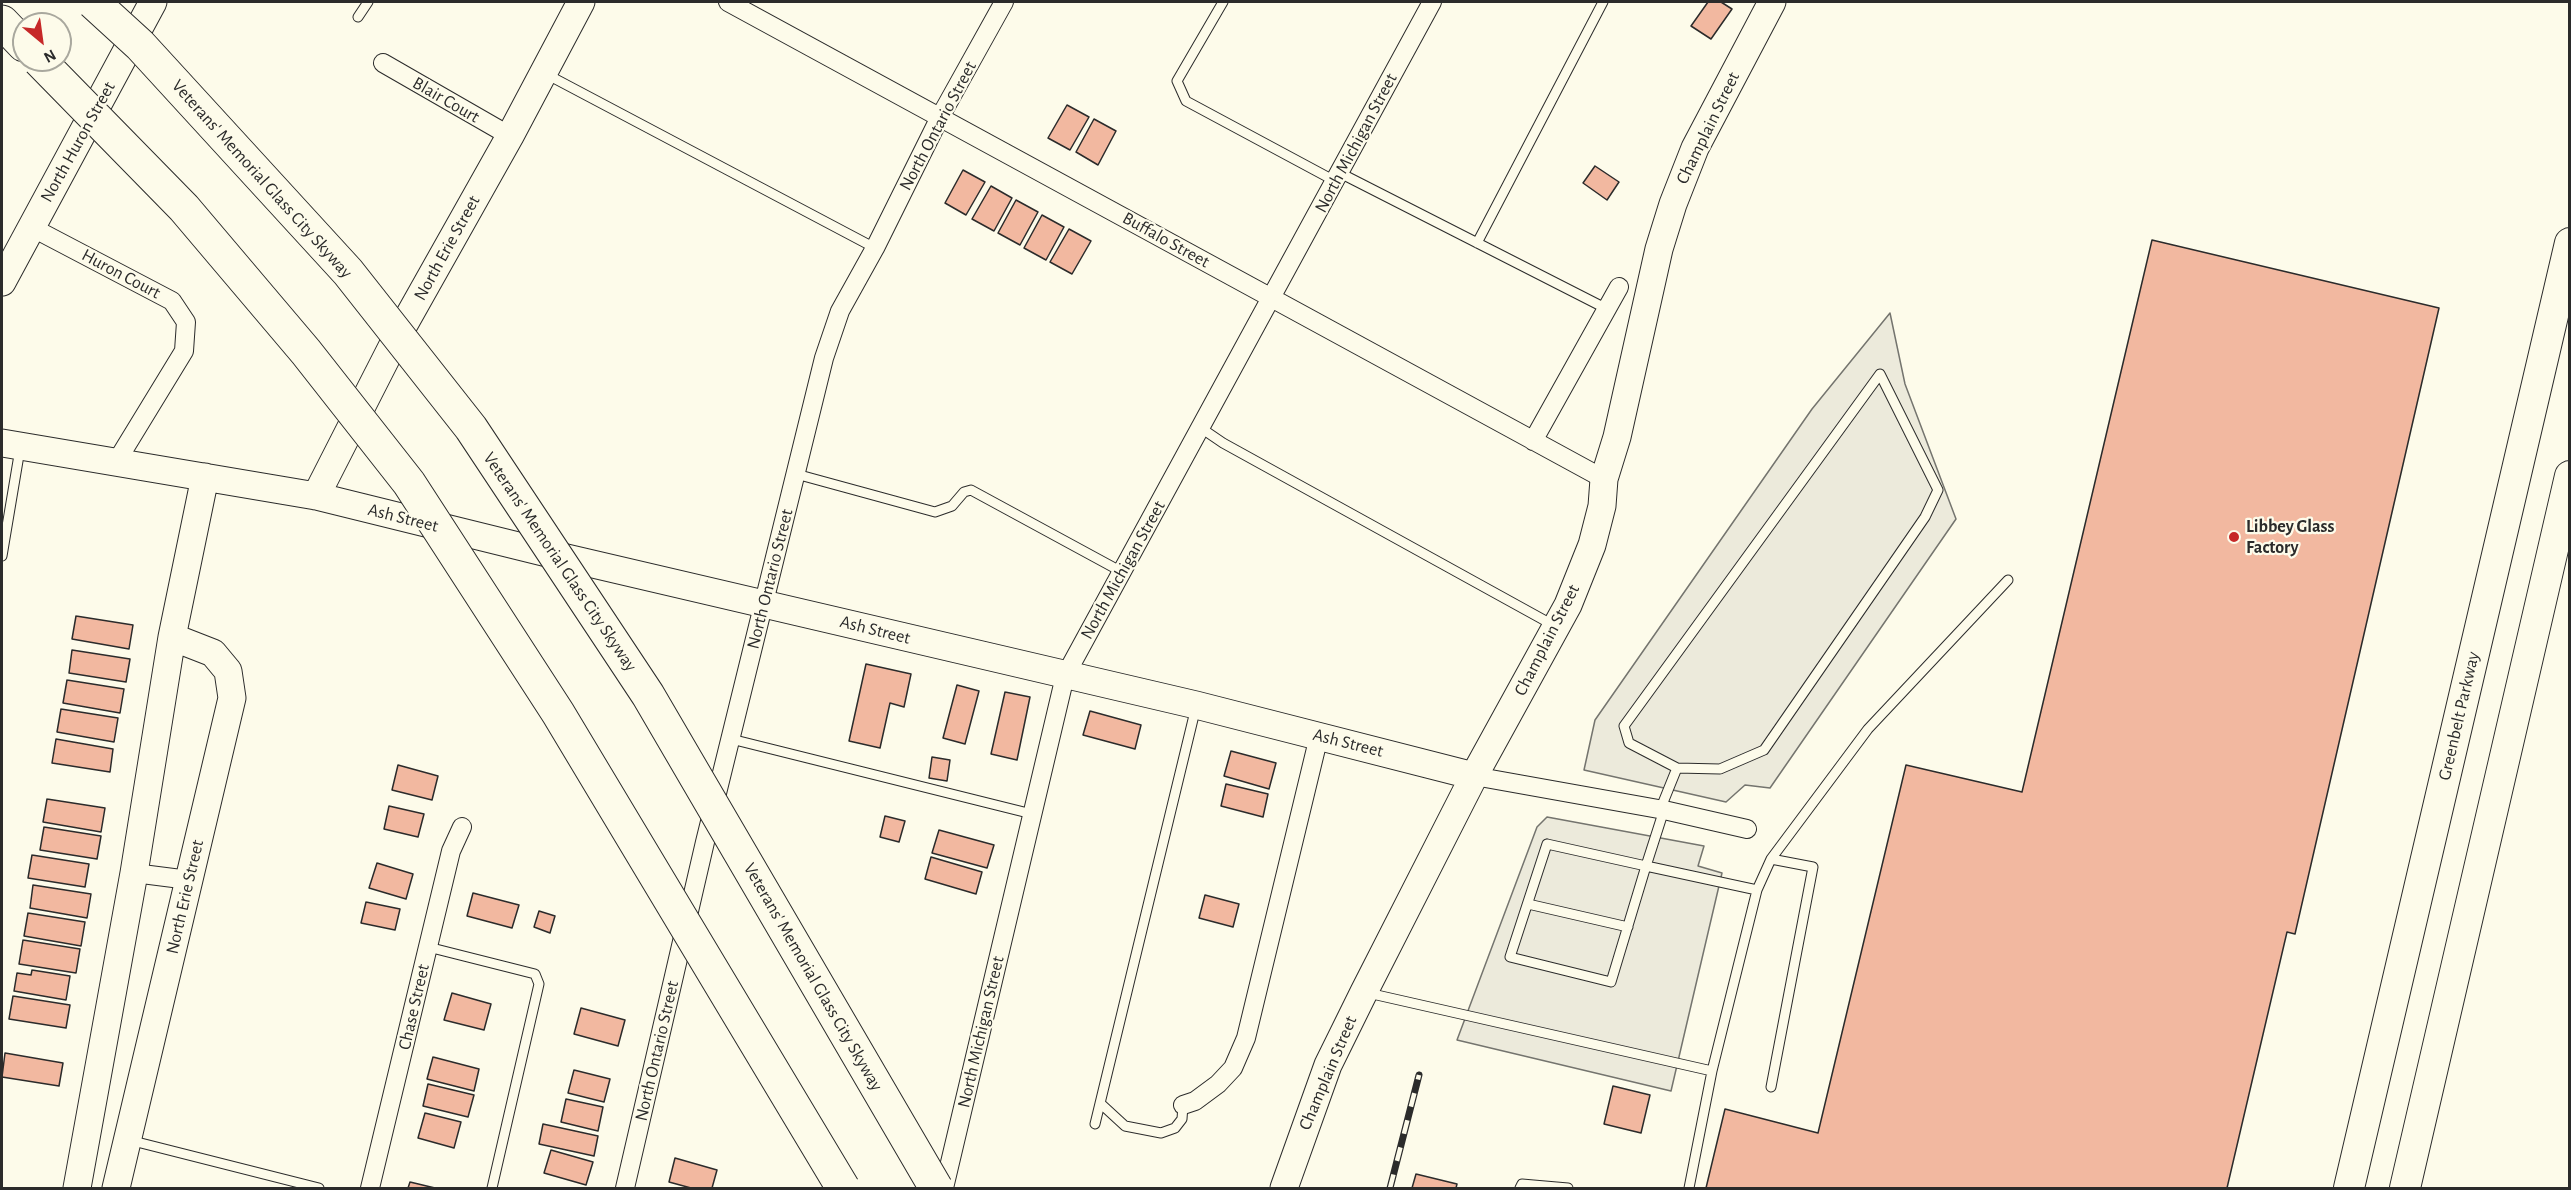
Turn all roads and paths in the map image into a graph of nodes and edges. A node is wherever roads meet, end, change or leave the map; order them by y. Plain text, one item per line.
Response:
1 (93, 2) edge
2 (153, 2) edge
3 (368, 2) edge
4 (581, 2) edge
5 (728, 2) edge
6 (1004, 2) edge
7 (1223, 2) edge
8 (1432, 2) edge
9 (1603, 2) edge
10 (1772, 2) edge
11 (358, 17) dead end
12 (382, 63) dead end
13 (51, 72) edge
14 (543, 73) junction
15 (940, 117) junction
16 (510, 136) junction
17 (1337, 177) junction
18 (31, 226) junction
19 (1477, 243) junction
20 (2570, 243) edge
21 (875, 249) junction
22 (2, 282) edge
23 (1619, 287) dead end
24 (1272, 298) junction
25 (1607, 309) junction
26 (1201, 428) junction
27 (1533, 441) junction
28 (11, 445) edge
29 (115, 464) junction
30 (796, 474) junction
31 (2570, 476) edge
32 (205, 477) junction
33 (1604, 479) junction
34 (316, 496) junction
35 (2, 556) edge
36 (1122, 572) junction
37 (2008, 580) dead end
38 (765, 603) junction
39 (1557, 628) junction
40 (172, 637) junction
41 (1065, 676) junction
42 (648, 694) junction
43 (1196, 705) junction
44 (1319, 736) junction
45 (731, 739) junction
46 (1677, 768) junction
47 (1474, 776) junction
48 (1662, 810) junction
49 (1032, 814) junction
50 (462, 827) dead end
51 (1747, 829) dead end
52 (1772, 859) junction
53 (1646, 866) junction
54 (134, 873) junction
55 (189, 880) junction
56 (1757, 891) junction
57 (1528, 904) junction
58 (1628, 927) junction
59 (428, 947) junction
60 (1364, 992) junction
61 (1712, 1071) junction
62 (1771, 1087) dead end
63 (1100, 1102) junction
64 (1183, 1105) joint
65 (1095, 1124) dead end
66 (129, 1140) junction
67 (77, 1188) edge
68 (116, 1188) edge
69 (319, 1188) edge
70 (370, 1188) edge
71 (492, 1188) edge
72 (625, 1188) edge
73 (843, 1188) edge
74 (936, 1188) edge
75 (944, 1188) edge
76 (962, 1188) edge
77 (1284, 1188) edge
78 (1520, 1188) edge
79 (1568, 1188) edge
80 (1689, 1188) edge
81 (2349, 1188) edge
82 (2405, 1188) edge

1 - 42 highway, Veterans' Memorial Glass City Skyway, bridge
2 - 18 street, North Huron Street
3 - 11 lane
4 - 14 street, North Erie Street
5 - 15 street, Buffalo Street
6 - 15 street, North Ontario Street
7 - 17 lane
8 - 17 street, North Michigan Street
9 - 19 lane
10 - 33 street, Champlain Street
12 - 16 street, Blair Court
13 - 73 highway, bridge
14 - 16 street, North Erie Street
14 - 21 lane
15 - 21 street, North Ontario Street
15 - 24 street, Buffalo Street
16 - 34 street, North Erie Street
17 - 19 lane
17 - 24 street, North Michigan Street
18 - 22 street, North Huron Street
18 - 29 street, Huron Court
19 - 25 lane
20 - 81 main road, Greenbelt Parkway
21 - 30 street, North Ontario Street
23 - 25 street
24 - 26 street, North Michigan Street
24 - 27 street, Buffalo Street
25 - 27 street
26 - 36 street, North Michigan Street
26 - 39 lane
27 - 33 street, Buffalo Street
28 - 29 street, Ash Street
28 - 35 lane
29 - 32 street, Ash Street
30 - 36 lane
30 - 38 street, North Ontario Street
31 - 82 main road
32 - 34 street, Ash Street
32 - 40 street
33 - 39 street, Champlain Street
34 - 38 street, Ash Street
36 - 41 street, North Michigan Street
37 - 52 lane
38 - 41 street, Ash Street
38 - 45 street, North Ontario Street
39 - 47 street, Champlain Street
40 - 54 street
40 - 55 street, North Erie Street
41 - 43 street, Ash Street
41 - 49 street, North Michigan Street
42 - 74 highway, Veterans' Memorial Glass City Skyway, bridge
42 - 76 highway, bridge
43 - 44 street, Ash Street
43 - 63 lane
44 - 47 street, Ash Street
44 - 64 street
45 - 49 lane
45 - 72 street, North Ontario Street
46 - 46 lane
46 - 48 lane
47 - 48 street, Ash Street
47 - 60 street, Champlain Street
48 - 51 street, Ash Street
48 - 53 lane
49 - 75 street, North Michigan Street
50 - 59 street, Chase Street
52 - 56 lane
52 - 62 lane
53 - 56 lane
53 - 57 lane
53 - 58 lane
54 - 55 street
54 - 67 street
55 - 66 street, North Erie Street
56 - 61 lane
57 - 58 lane
57 - 58 lane
59 - 70 street, Chase Street
59 - 71 lane
60 - 61 lane
60 - 77 street, Champlain Street
61 - 80 lane
63 - 64 lane
63 - 65 lane
66 - 68 street, North Erie Street
66 - 69 lane
78 - 79 lane

